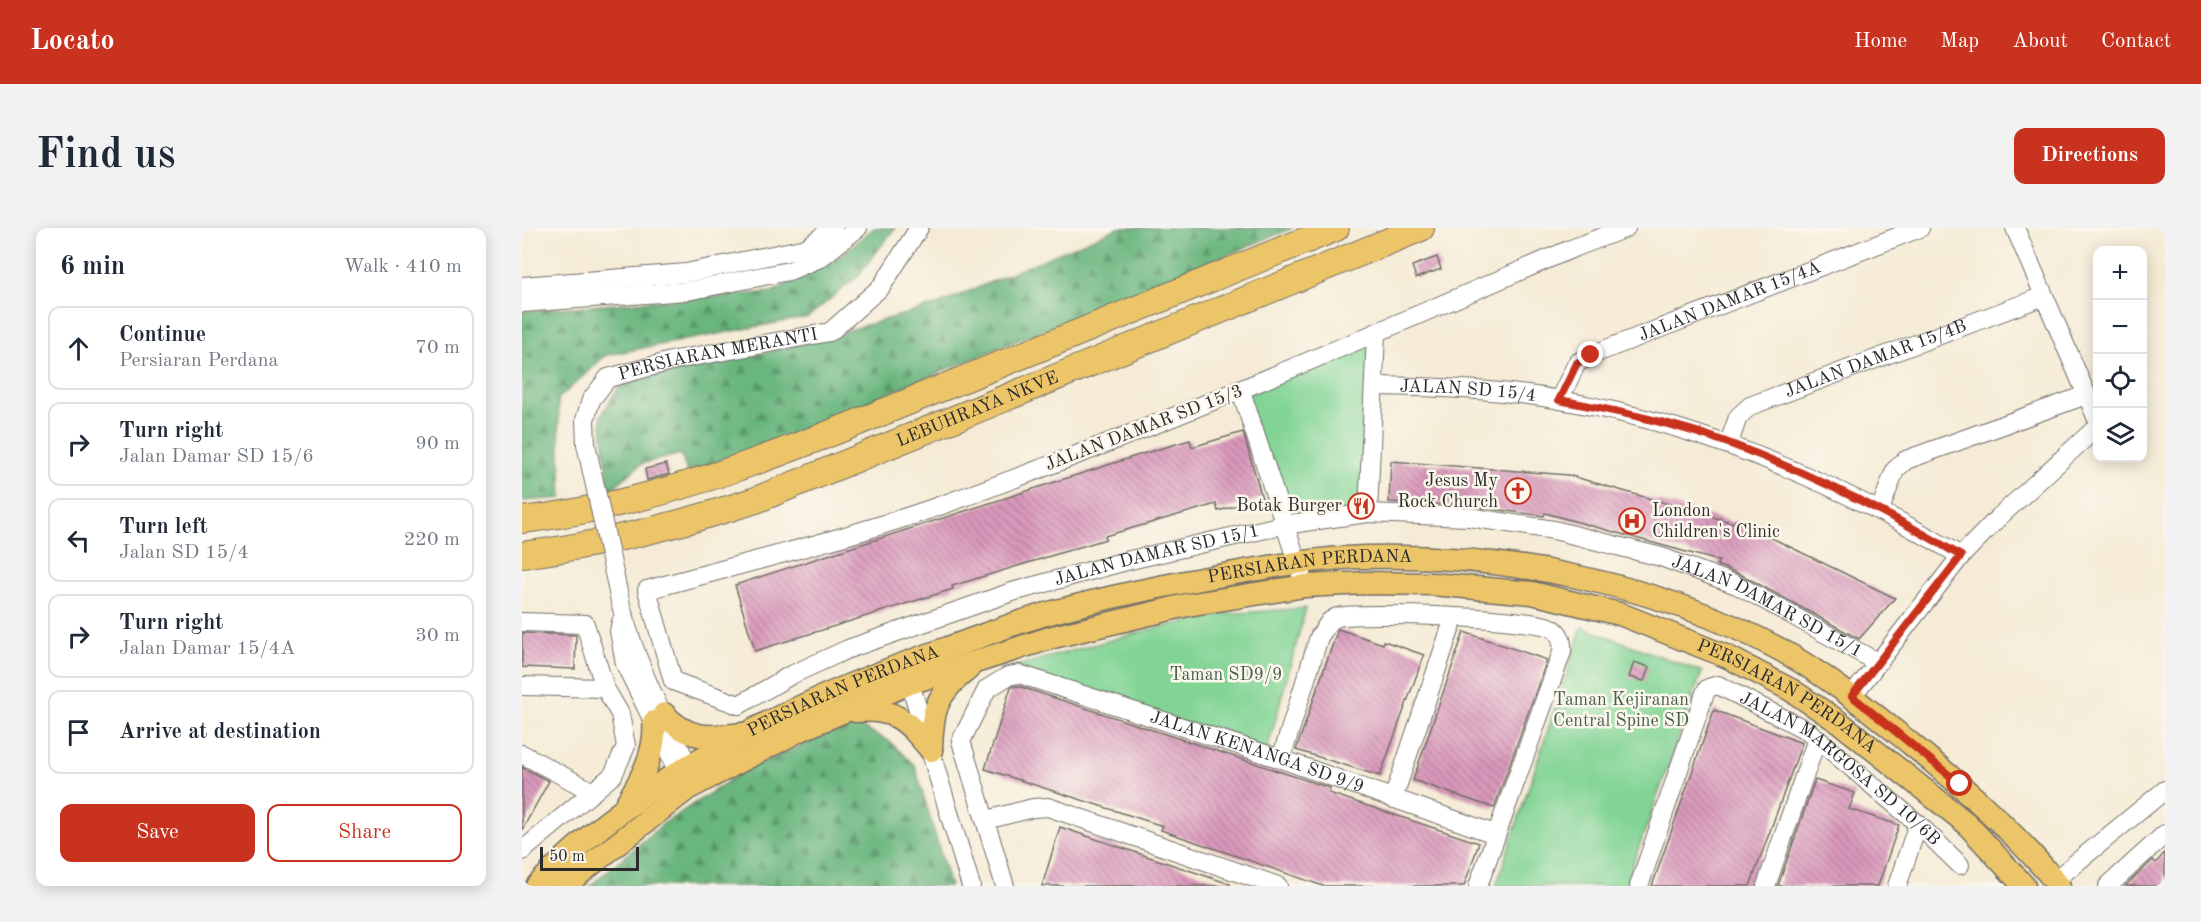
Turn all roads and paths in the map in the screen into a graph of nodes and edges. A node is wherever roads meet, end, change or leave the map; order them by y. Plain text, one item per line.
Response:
1 (833, 228) edge
2 (858, 228) edge
3 (919, 228) edge
4 (1336, 228) edge
5 (1421, 228) edge
6 (1626, 228) edge
7 (1920, 228) edge
8 (2014, 228) edge
9 (522, 286) edge
10 (552, 293) junction
11 (2044, 296) junction
12 (522, 303) edge
13 (1376, 333) junction
14 (1374, 386) junction
15 (1241, 391) junction
16 (2086, 395) junction
17 (1559, 400) junction
18 (1729, 443) junction
19 (1880, 510) junction
20 (1368, 513) junction
21 (522, 520) edge
22 (1283, 525) junction
23 (522, 555) edge
24 (1961, 556) junction
25 (1297, 562) junction
26 (1537, 569) junction
27 (1305, 586) junction
28 (647, 590) joint
29 (1532, 594) junction
30 (1454, 618) junction
31 (522, 622) edge
32 (942, 650) junction
33 (978, 661) junction
34 (1877, 662) junction
35 (867, 679) junction
36 (910, 683) junction
37 (522, 686) edge
38 (605, 688) junction
39 (1852, 696) junction
40 (839, 713) junction
41 (659, 718) junction
42 (750, 734) junction
43 (1817, 739) junction
44 (931, 750) junction
45 (522, 754) edge
46 (1281, 759) junction
47 (688, 778) junction
48 (2165, 790) edge
49 (593, 792) junction
50 (1393, 799) junction
51 (624, 808) junction
52 (986, 820) junction
53 (1918, 824) junction
54 (1495, 834) junction
55 (2165, 834) edge
56 (522, 851) edge
57 (1960, 865) dead end
58 (2057, 883) edge
59 (537, 886) edge
60 (564, 886) edge
61 (971, 886) edge
62 (1005, 886) edge
63 (1278, 886) edge
64 (1478, 886) edge
65 (1639, 886) edge
66 (1766, 886) edge
67 (1897, 886) edge
68 (2024, 886) edge
69 (2108, 886) edge

1 - 10 street
2 - 10 street
3 - 41 street, PERSIARAN MERANTI, bridge
4 - 21 highway, LEBUHRAYA NKVE
5 - 23 highway, LEBUHRAYA NKVE
6 - 13 street, JALAN DAMAR SD 15/3
7 - 17 street, JALAN DAMAR 15/4A
8 - 11 street
9 - 10 street
10 - 12 street
11 - 16 street
11 - 18 street, JALAN DAMAR 15/4B
13 - 14 street
13 - 15 street, JALAN DAMAR SD 15/3
14 - 17 street, JALAN SD 15/4
14 - 20 street
15 - 22 street
15 - 28 street, JALAN DAMAR SD 15/3
16 - 19 street
16 - 24 street
17 - 18 street, JALAN SD 15/4
18 - 19 street, JALAN SD 15/4
19 - 24 street, JALAN SD 15/4
20 - 22 street, JALAN DAMAR SD 15/1
20 - 34 street, JALAN DAMAR SD 15/1
22 - 25 street
22 - 28 street, JALAN DAMAR SD 15/1
24 - 34 street
25 - 26 main road, PERSIARAN PERDANA
25 - 27 street
25 - 32 main road, PERSIARAN PERDANA
26 - 29 main road
26 - 39 main road, PERSIARAN PERDANA
27 - 29 main road, PERSIARAN PERDANA
27 - 33 main road, PERSIARAN PERDANA
29 - 68 main road, PERSIARAN PERDANA
30 - 46 street
30 - 50 street
30 - 54 street
31 - 38 street
32 - 35 main road, PERSIARAN PERDANA
32 - 36 street
33 - 36 main road, PERSIARAN PERDANA
33 - 44 main road
34 - 39 street
35 - 36 street
35 - 42 main road, PERSIARAN PERDANA
36 - 40 main road, PERSIARAN PERDANA
36 - 44 street
37 - 38 street
38 - 49 street
39 - 58 main road, PERSIARAN PERDANA
40 - 44 main road
40 - 47 main road, PERSIARAN PERDANA
41 - 42 main road
41 - 47 street, PERSIARAN MERANTI
41 - 51 main road
42 - 47 main road, PERSIARAN PERDANA
43 - 53 street, JALAN MARGOSA SD 10/6B
43 - 65 street, JALAN MARGOSA SD 10/6B
43 - 66 street
44 - 61 street
45 - 49 street
46 - 50 street, JALAN KENANGA SD 9/9
46 - 52 street, JALAN KENANGA SD 9/9
47 - 51 main road, PERSIARAN PERDANA
47 - 60 main road, PERSIARAN PERDANA
48 - 58 street
49 - 56 street
50 - 54 street, JALAN KENANGA SD 9/9
51 - 59 main road, PERSIARAN PERDANA
52 - 62 street
52 - 63 street
53 - 57 street, JALAN MARGOSA SD 10/6B
53 - 67 street
54 - 64 street
55 - 69 street

